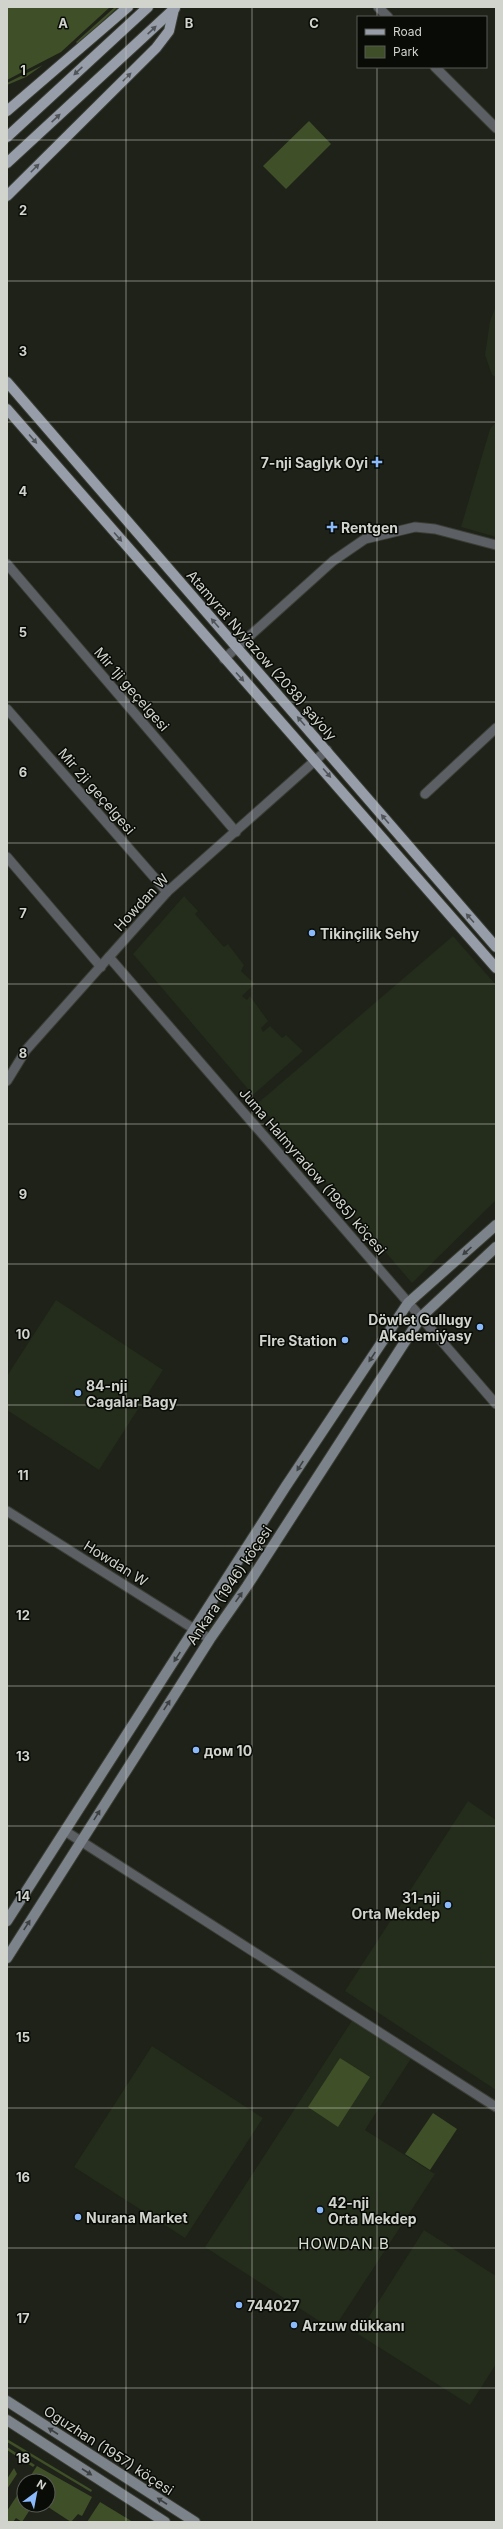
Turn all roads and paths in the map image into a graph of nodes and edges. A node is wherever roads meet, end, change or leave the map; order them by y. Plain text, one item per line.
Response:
1 (128, 7) edge
2 (148, 7) edge
3 (378, 7) edge
4 (176, 8) edge
5 (387, 16) edge
6 (437, 68) edge
7 (7, 111) edge
8 (496, 128) edge
9 (7, 137) edge
10 (7, 163) edge
11 (7, 196) edge
12 (7, 382) edge
13 (7, 409) edge
14 (496, 545) edge
15 (7, 564) edge
16 (237, 648) junction
17 (224, 659) junction
18 (7, 709) edge
19 (496, 728) edge
20 (327, 750) junction
21 (316, 760) junction
22 (425, 794) dead end
23 (236, 832) junction
24 (7, 857) edge
25 (166, 892) junction
26 (496, 947) edge
27 (109, 957) junction
28 (101, 966) junction
29 (496, 968) edge
30 (7, 1081) edge
31 (496, 1225) edge
32 (496, 1246) edge
33 (408, 1303) junction
34 (421, 1317) junction
35 (496, 1404) edge
36 (7, 1511) edge
37 (195, 1629) junction
38 (210, 1639) junction
39 (65, 1831) junction
40 (81, 1841) junction
41 (7, 1921) edge
42 (7, 1958) edge
43 (496, 2106) edge
44 (7, 2401) edge
45 (7, 2420) edge
46 (189, 2520) edge
47 (165, 2522) edge

1 - 7 main road
2 -> 9 main road
3 - 5 street
10 -> 4 main road
11 -> 4 main road
6 - 8 street
16 -> 12 main road, Atamyrat Nyýazow (2038) şaýoly
13 -> 17 main road, Atamyrat Nyýazow (2038) şaýoly
14 - 16 street
15 - 23 street, Mir 1ji geçelgesi
16 - 17 street
20 -> 16 main road, Atamyrat Nyýazow (2038) şaýoly
17 -> 21 main road, Atamyrat Nyýazow (2038) şaýoly
18 - 25 street, Mir 2ji geçelgesi
19 - 22 street
20 - 21 street, Howdan W
26 -> 20 main road, Atamyrat Nyýazow (2038) şaýoly
21 - 23 street, Howdan W
21 -> 29 main road, Atamyrat Nyýazow (2038) şaýoly
23 - 25 street, Howdan W
24 - 28 street
25 - 27 street, Howdan W
27 - 28 street, Howdan W
27 - 33 street, Juma Halmyradow (1985) köçesi
28 - 30 street, Howdan W
31 -> 33 main road, Ankara (1946) köçesi
32 - 34 main road, Ankara (1946) köçesi
33 - 34 street, Juma Halmyradow (1985) köçesi
33 -> 37 main road, Ankara (1946) köçesi
34 - 35 street, Juma Halmyradow (1985) köçesi
38 -> 34 main road, Ankara (1946) köçesi
36 - 37 street, Howdan W
37 - 38 street, Howdan W
37 -> 39 main road, Ankara (1946) köçesi
40 -> 38 main road, Ankara (1946) köçesi
39 - 40 street
39 - 41 main road, Ankara (1946) köçesi
42 -> 40 main road, Ankara (1946) köçesi
40 - 43 street
46 -> 44 main road, Oguzhan (1957) köçesi
45 -> 47 main road

